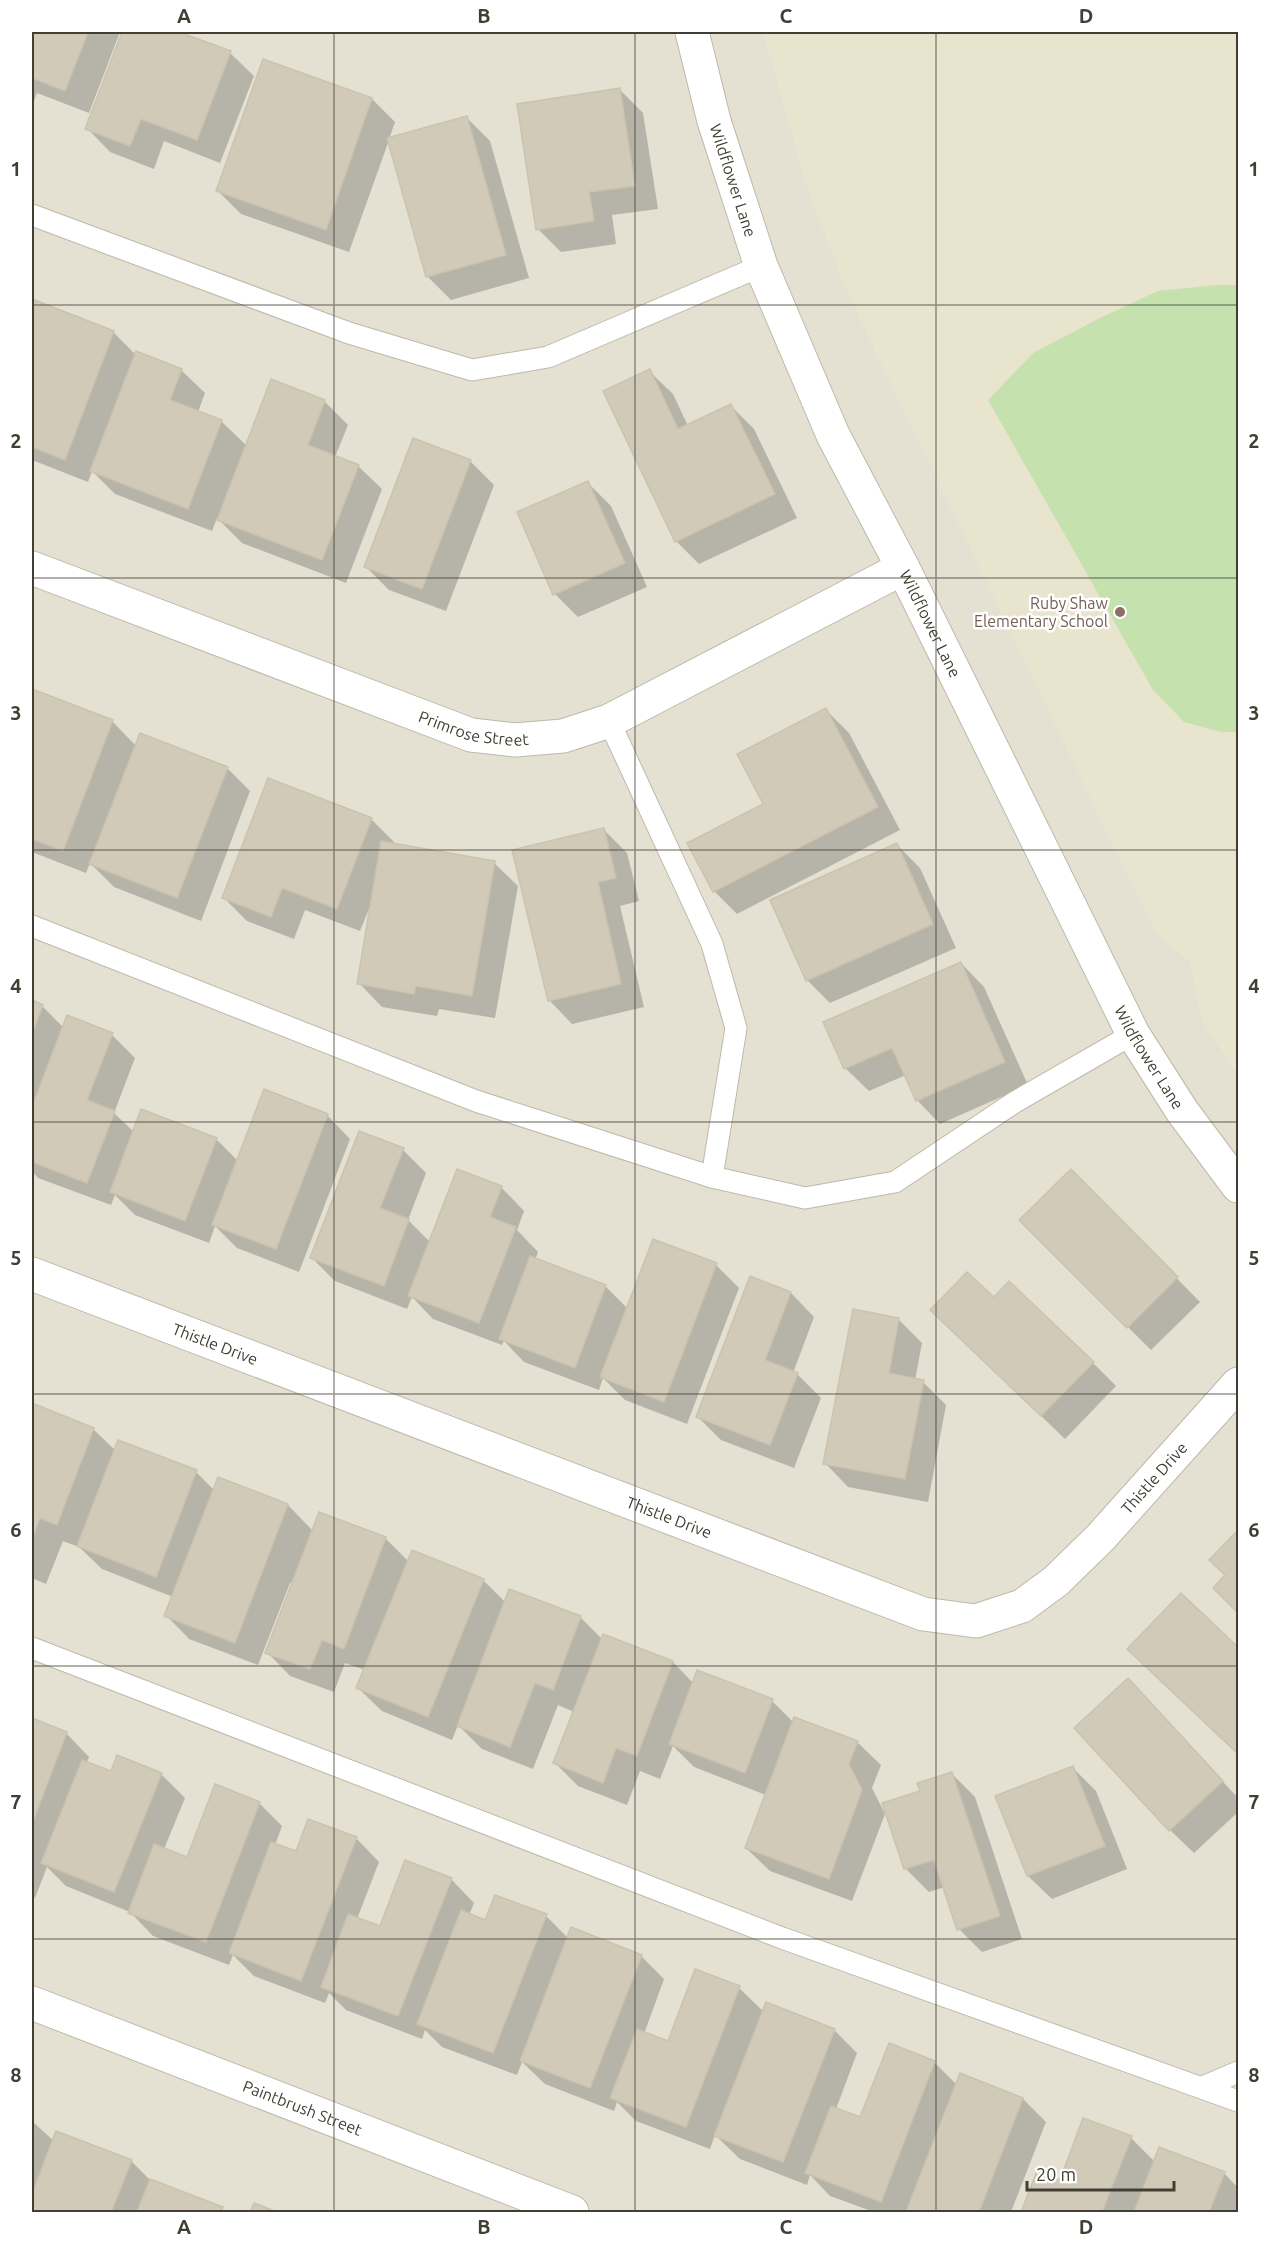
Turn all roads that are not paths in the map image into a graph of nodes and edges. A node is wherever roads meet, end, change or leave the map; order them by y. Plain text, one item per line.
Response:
1 (692, 32) edge
2 (32, 215) edge
3 (761, 266) junction
4 (32, 568) edge
5 (903, 568) junction
6 (609, 721) junction
7 (32, 926) edge
8 (1133, 1034) junction
9 (712, 1177) junction
10 (1239, 1186) edge
11 (32, 1274) edge
12 (1239, 1384) edge
13 (32, 1648) edge
14 (32, 2003) edge
15 (1239, 2072) edge
16 (1203, 2087) junction
17 (1239, 2101) edge
18 (572, 2212) edge

1 - 3 street, Wildflower Lane
2 - 3 lane
3 - 5 street, Wildflower Lane
4 - 6 street, Primrose Street
5 - 6 street, Primrose Street
5 - 8 street, Wildflower Lane
6 - 9 lane
7 - 9 lane
8 - 9 lane
8 - 10 street, Wildflower Lane
11 - 12 street, Thistle Drive
13 - 16 lane
14 - 18 street, Paintbrush Street
15 - 16 lane
16 - 17 lane

